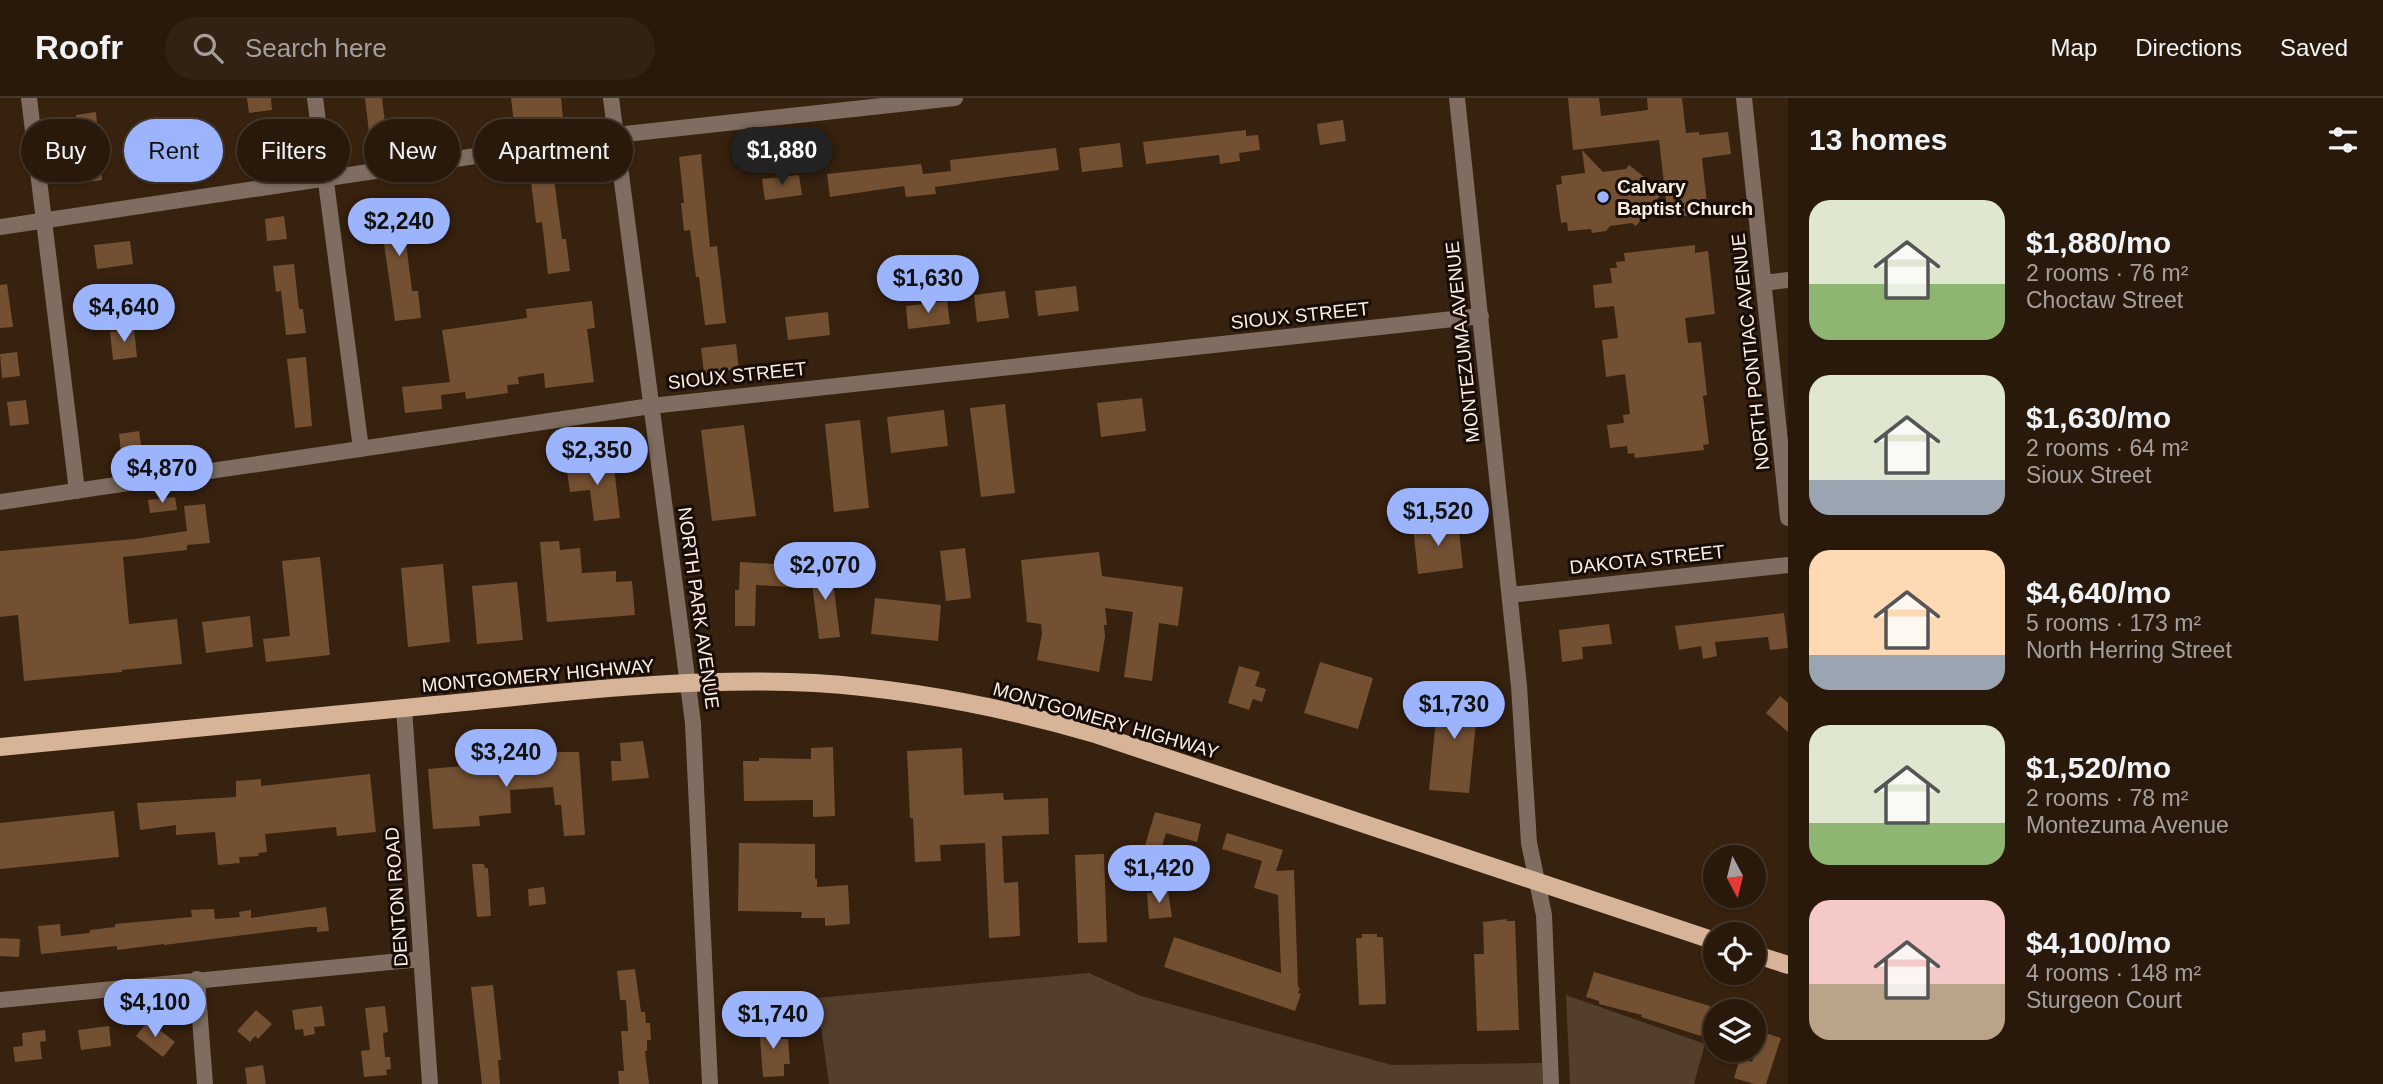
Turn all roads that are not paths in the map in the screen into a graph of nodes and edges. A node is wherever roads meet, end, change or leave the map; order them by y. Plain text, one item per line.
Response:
1 (29, 98) edge
2 (316, 98) edge
3 (611, 98) edge
4 (955, 98) edge
5 (1457, 98) edge
6 (1744, 98) edge
7 (319, 119) edge
8 (614, 119) edge
9 (633, 133) edge
10 (474, 157) edge
11 (350, 175) edge
12 (305, 182) edge
13 (326, 182) edge
14 (622, 182) edge
15 (45, 220) junction
16 (0, 227) edge
17 (1788, 280) edge
18 (1763, 283) junction
19 (1481, 316) junction
20 (651, 405) junction
21 (361, 449) junction
22 (77, 491) junction
23 (0, 502) edge
24 (1788, 518) edge
25 (1788, 565) edge
26 (1510, 595) junction
27 (689, 684) junction
28 (404, 708) junction
29 (0, 747) edge
30 (1537, 882) junction
31 (1703, 937) edge
32 (421, 958) junction
33 (1766, 958) edge
34 (1788, 965) edge
35 (197, 979) junction
36 (0, 1000) edge
37 (205, 1084) edge
38 (430, 1084) edge
39 (710, 1084) edge
40 (1551, 1084) edge

1 - 15 street
2 - 7 street
3 - 8 street, NORTH PARK AVENUE
4 - 9 street
5 - 19 street, MONTEZUMA AVENUE
6 - 18 street, NORTH PONTIAC AVENUE
10 - 11 street
12 - 15 street
13 - 21 street
14 - 20 street, NORTH PARK AVENUE
15 - 16 street
15 - 22 street
17 - 18 street
18 - 24 street, NORTH PONTIAC AVENUE
19 - 20 street, SIOUX STREET
19 - 26 street, MONTEZUMA AVENUE
20 - 21 street, SIOUX STREET
20 - 27 street, NORTH PARK AVENUE
21 - 22 street, SIOUX STREET
22 - 23 street, SIOUX STREET
25 - 26 street, DAKOTA STREET
26 - 30 street, MONTEZUMA AVENUE
27 - 28 main road, MONTGOMERY HIGHWAY
27 - 30 main road, MONTGOMERY HIGHWAY
27 - 39 street, NORTH PARK AVENUE
28 - 29 main road, MONTGOMERY HIGHWAY
28 - 32 street, DENTON ROAD
30 - 31 main road, MONTGOMERY HIGHWAY
30 - 40 street, MONTEZUMA AVENUE
32 - 35 street
32 - 38 street, DENTON ROAD
33 - 34 main road
35 - 36 street
35 - 37 street

